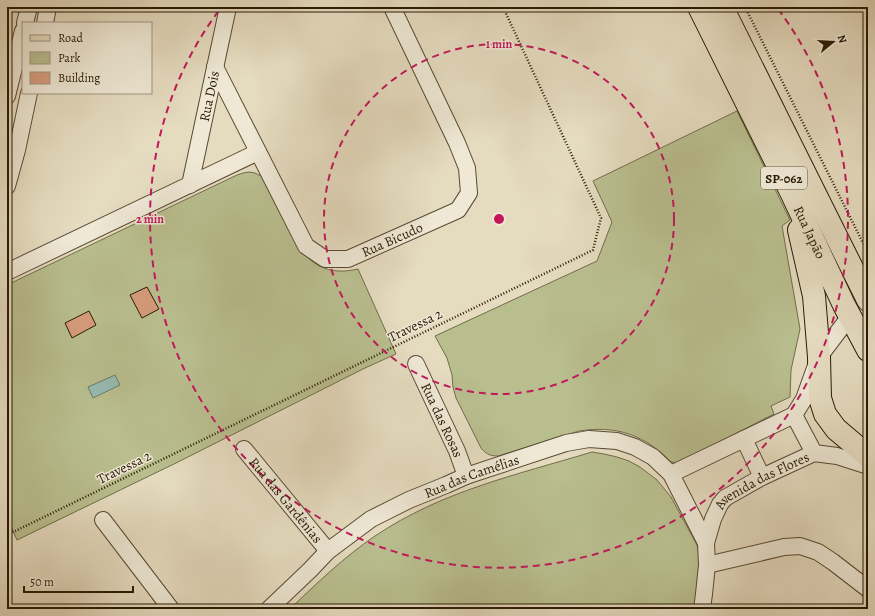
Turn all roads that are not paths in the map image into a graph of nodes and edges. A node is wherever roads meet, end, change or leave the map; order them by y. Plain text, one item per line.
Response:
1 (29, 7) edge
2 (48, 7) edge
3 (228, 7) edge
4 (392, 7) edge
5 (699, 7) edge
6 (722, 7) edge
7 (25, 22) edge
8 (45, 22) edge
9 (22, 36) edge
10 (215, 67) junction
11 (29, 94) edge
12 (7, 96) edge
13 (12, 148) edge
14 (258, 152) junction
15 (190, 184) junction
16 (7, 186) edge
17 (791, 192) junction
18 (7, 272) edge
19 (868, 300) edge
20 (850, 316) junction
21 (868, 350) edge
22 (819, 357) junction
23 (416, 364) dead end
24 (794, 415) junction
25 (744, 439) junction
26 (244, 449) dead end
27 (814, 453) junction
28 (868, 456) edge
29 (868, 466) edge
30 (671, 474) junction
31 (466, 476) junction
32 (762, 477) junction
33 (103, 520) dead end
34 (706, 543) junction
35 (328, 551) junction
36 (707, 565) junction
37 (868, 589) edge
38 (171, 609) edge
39 (269, 609) edge
40 (702, 609) edge

1 - 7 street
2 - 8 street
3 - 10 street, Rua Dois
4 - 14 street, Rua Bicudo
5 - 17 main road, Rua Japão / SP-062
6 - 19 main road, Rua Japão / SP-062
9 - 12 street
10 - 14 street, Rua Bicudo
10 - 15 street, Rua Dois
11 - 13 street
13 - 16 street
14 - 15 street
15 - 18 street
17 - 20 main road, Rua Japão / SP-062
17 - 22 main road
20 - 21 main road, Rua Japão / SP-062
20 - 22 street
22 - 24 street
22 - 28 main road
23 - 31 street, Rua das Rosas
24 - 25 street
24 - 27 street
25 - 30 street
25 - 32 street
26 - 35 street, Rua das Gardênias
27 - 29 street, Avenida das Flores
27 - 32 street, Avenida das Flores
30 - 31 street, Rua das Camélias
30 - 34 street, Rua das Camélias
31 - 35 street, Rua das Camélias
32 - 34 street, Avenida das Flores
33 - 38 street
34 - 36 street
35 - 39 street, Rua das Camélias
36 - 37 street
36 - 40 street

